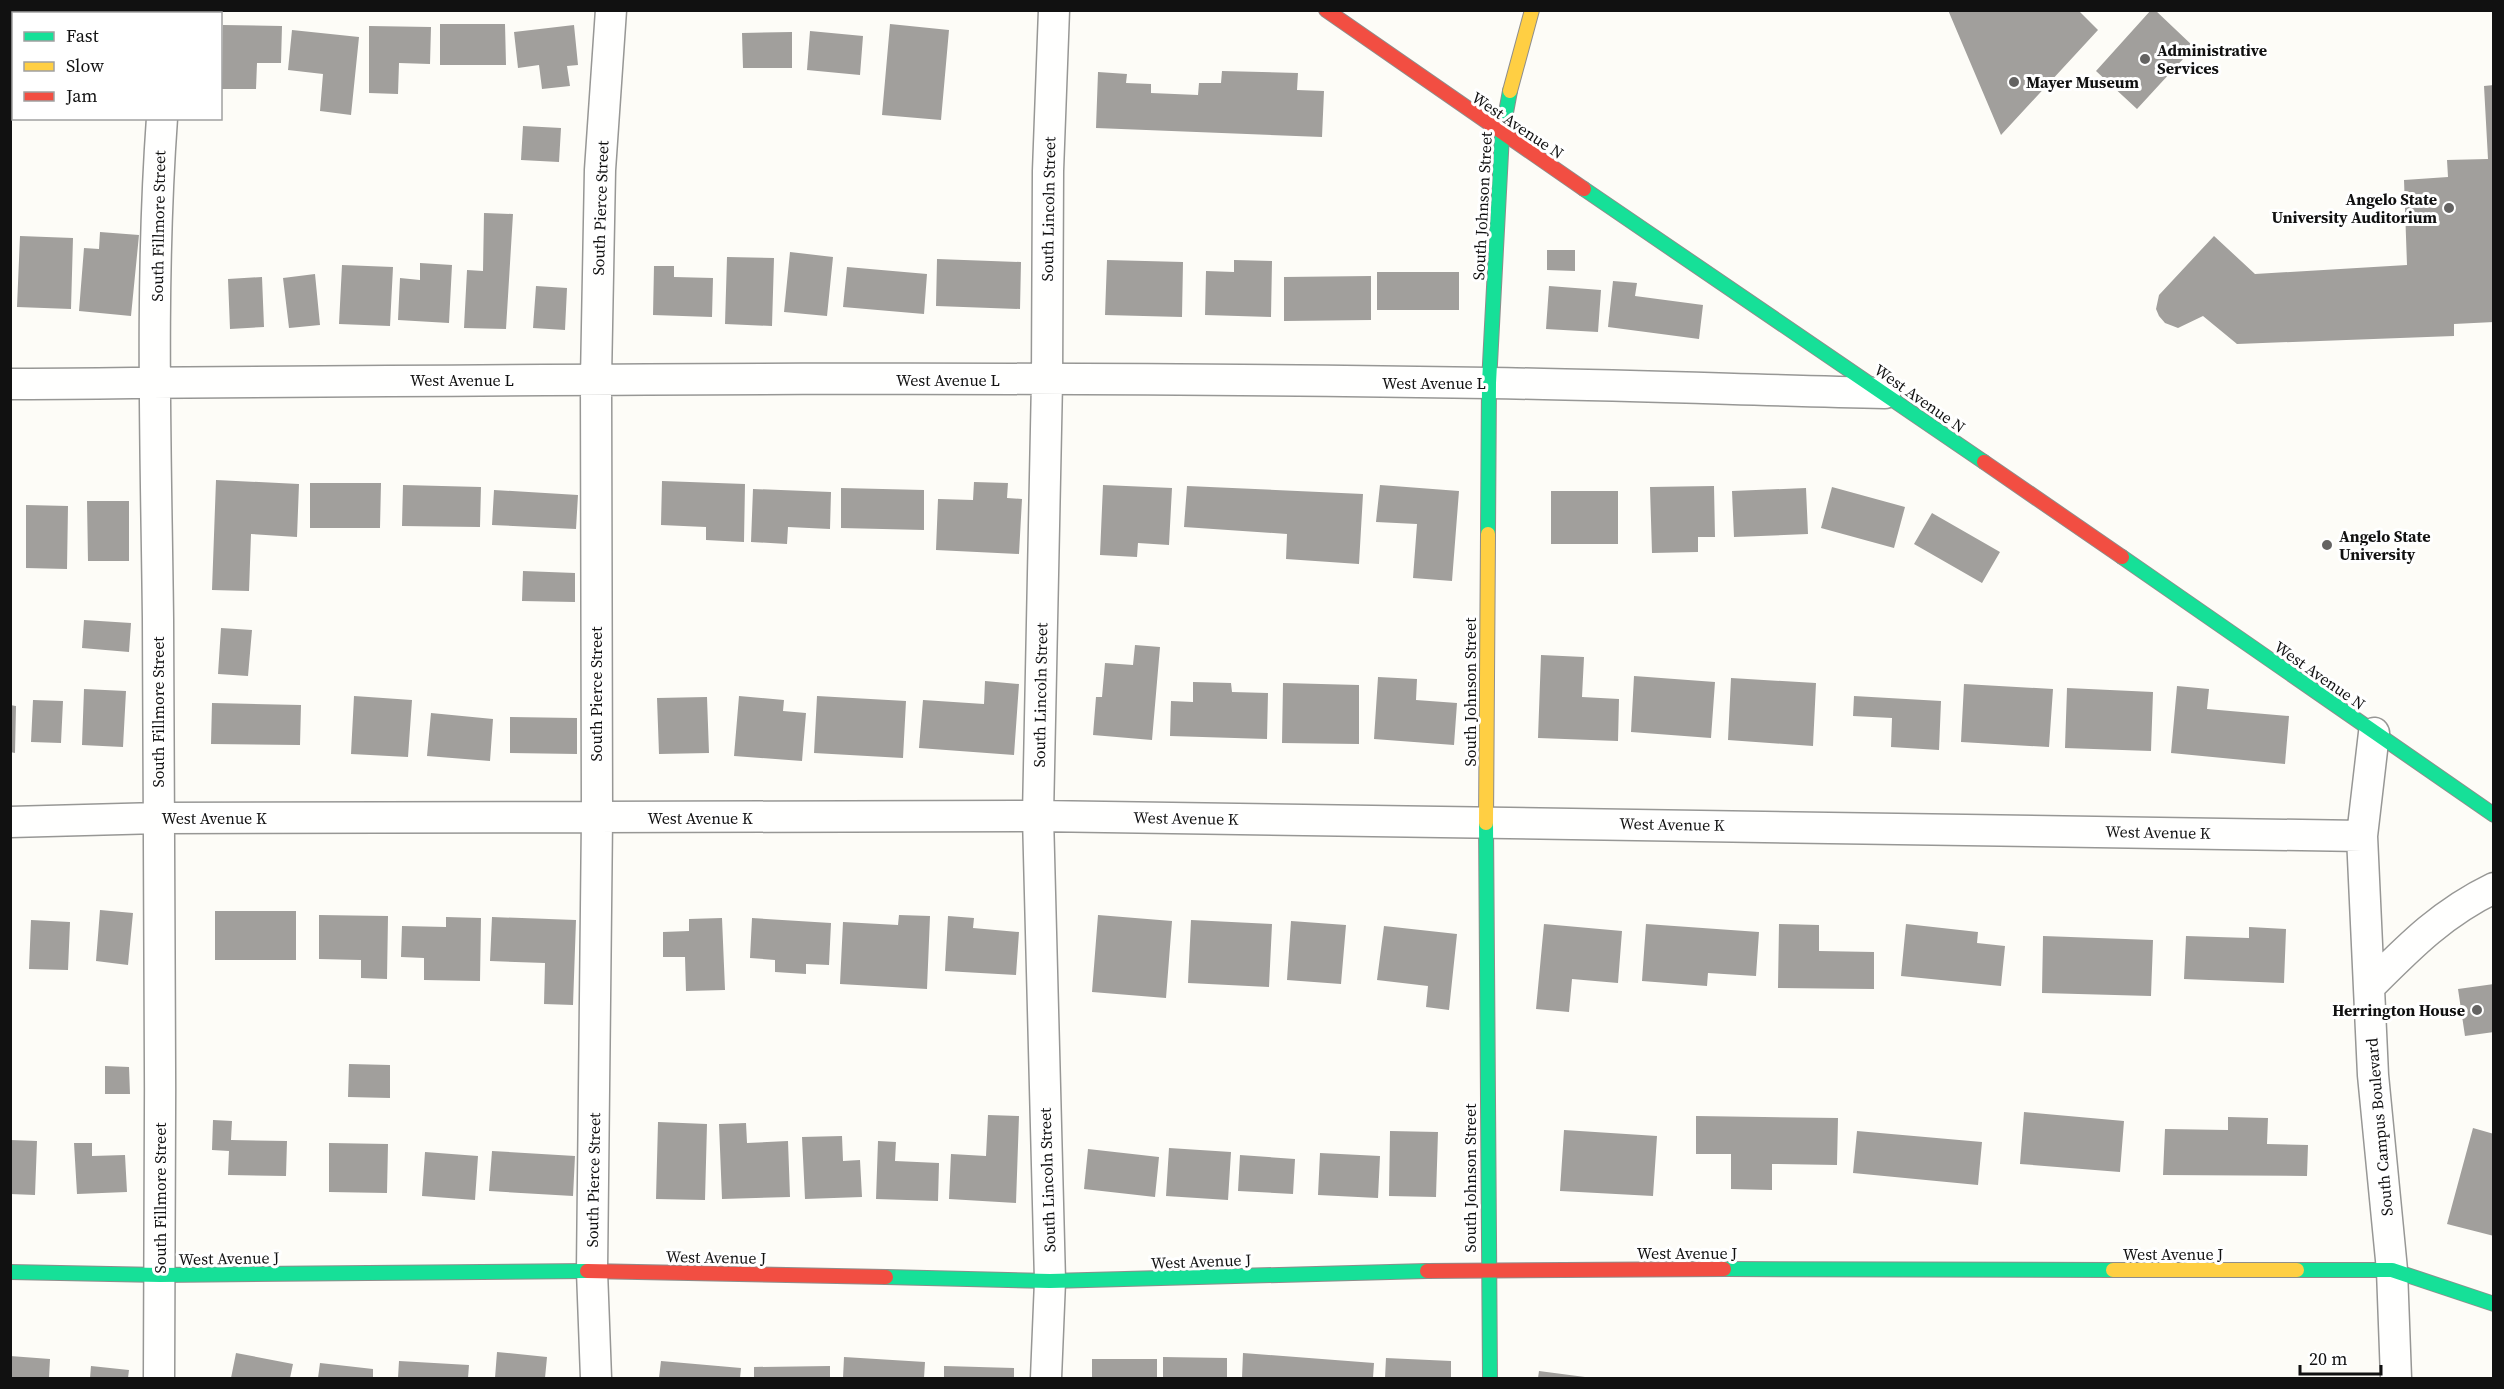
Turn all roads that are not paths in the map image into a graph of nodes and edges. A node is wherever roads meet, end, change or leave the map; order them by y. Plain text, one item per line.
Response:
1 (611, 10) edge
2 (1054, 10) edge
3 (1326, 10) edge
4 (1532, 10) edge
5 (162, 120) edge
6 (1502, 134) junction
7 (596, 380) junction
8 (1047, 381) junction
9 (155, 382) junction
10 (1489, 383) junction
11 (10, 384) edge
12 (1885, 393) junction
13 (2374, 732) junction
14 (2493, 815) edge
15 (1038, 816) junction
16 (159, 818) junction
17 (597, 818) junction
18 (1486, 821) junction
19 (10, 822) edge
20 (2362, 836) junction
21 (2493, 888) edge
22 (2369, 987) junction
23 (1487, 1269) junction
24 (2392, 1270) junction
25 (592, 1271) junction
26 (10, 1272) edge
27 (160, 1275) junction
28 (1050, 1281) junction
29 (2493, 1304) edge
30 (159, 1378) edge
31 (596, 1378) edge
32 (1046, 1378) edge
33 (1490, 1378) edge
34 (2396, 1378) edge

1 - 7 street, South Pierce Street
2 - 8 street, South Lincoln Street
3 - 6 street, West Avenue N
4 - 6 street, South Johnson Street
5 - 9 street, South Fillmore Street
6 - 10 street, South Johnson Street
6 - 12 street, West Avenue N
7 - 8 street, West Avenue L
7 - 9 street, West Avenue L
7 - 17 street, South Pierce Street
8 - 10 street, West Avenue L
8 - 15 street, South Lincoln Street
9 - 11 street, West Avenue L
9 - 16 street, South Fillmore Street
10 - 12 street, West Avenue L
10 - 18 street, South Johnson Street
12 - 13 street, West Avenue N
13 - 14 street, West Avenue N
13 - 20 street, South Campus Boulevard
15 - 17 street, West Avenue K
15 - 18 street, West Avenue K
15 - 28 street, South Lincoln Street
16 - 17 street, West Avenue K
16 - 19 street, West Avenue K
16 - 27 street, South Fillmore Street
17 - 25 street, South Pierce Street
18 - 20 street, West Avenue K
18 - 23 street, South Johnson Street
20 - 22 street, South Campus Boulevard
21 - 22 street
22 - 24 street, South Campus Boulevard
23 - 24 street, West Avenue J
23 - 28 street, West Avenue J
23 - 33 street, South Johnson Street
24 - 29 street, West Avenue J
24 - 34 street, South Campus Boulevard
25 - 27 street, West Avenue J
25 - 28 street, West Avenue J
25 - 31 street, South Pierce Street
26 - 27 street, West Avenue J
27 - 30 street, South Fillmore Street
28 - 32 street, South Lincoln Street

